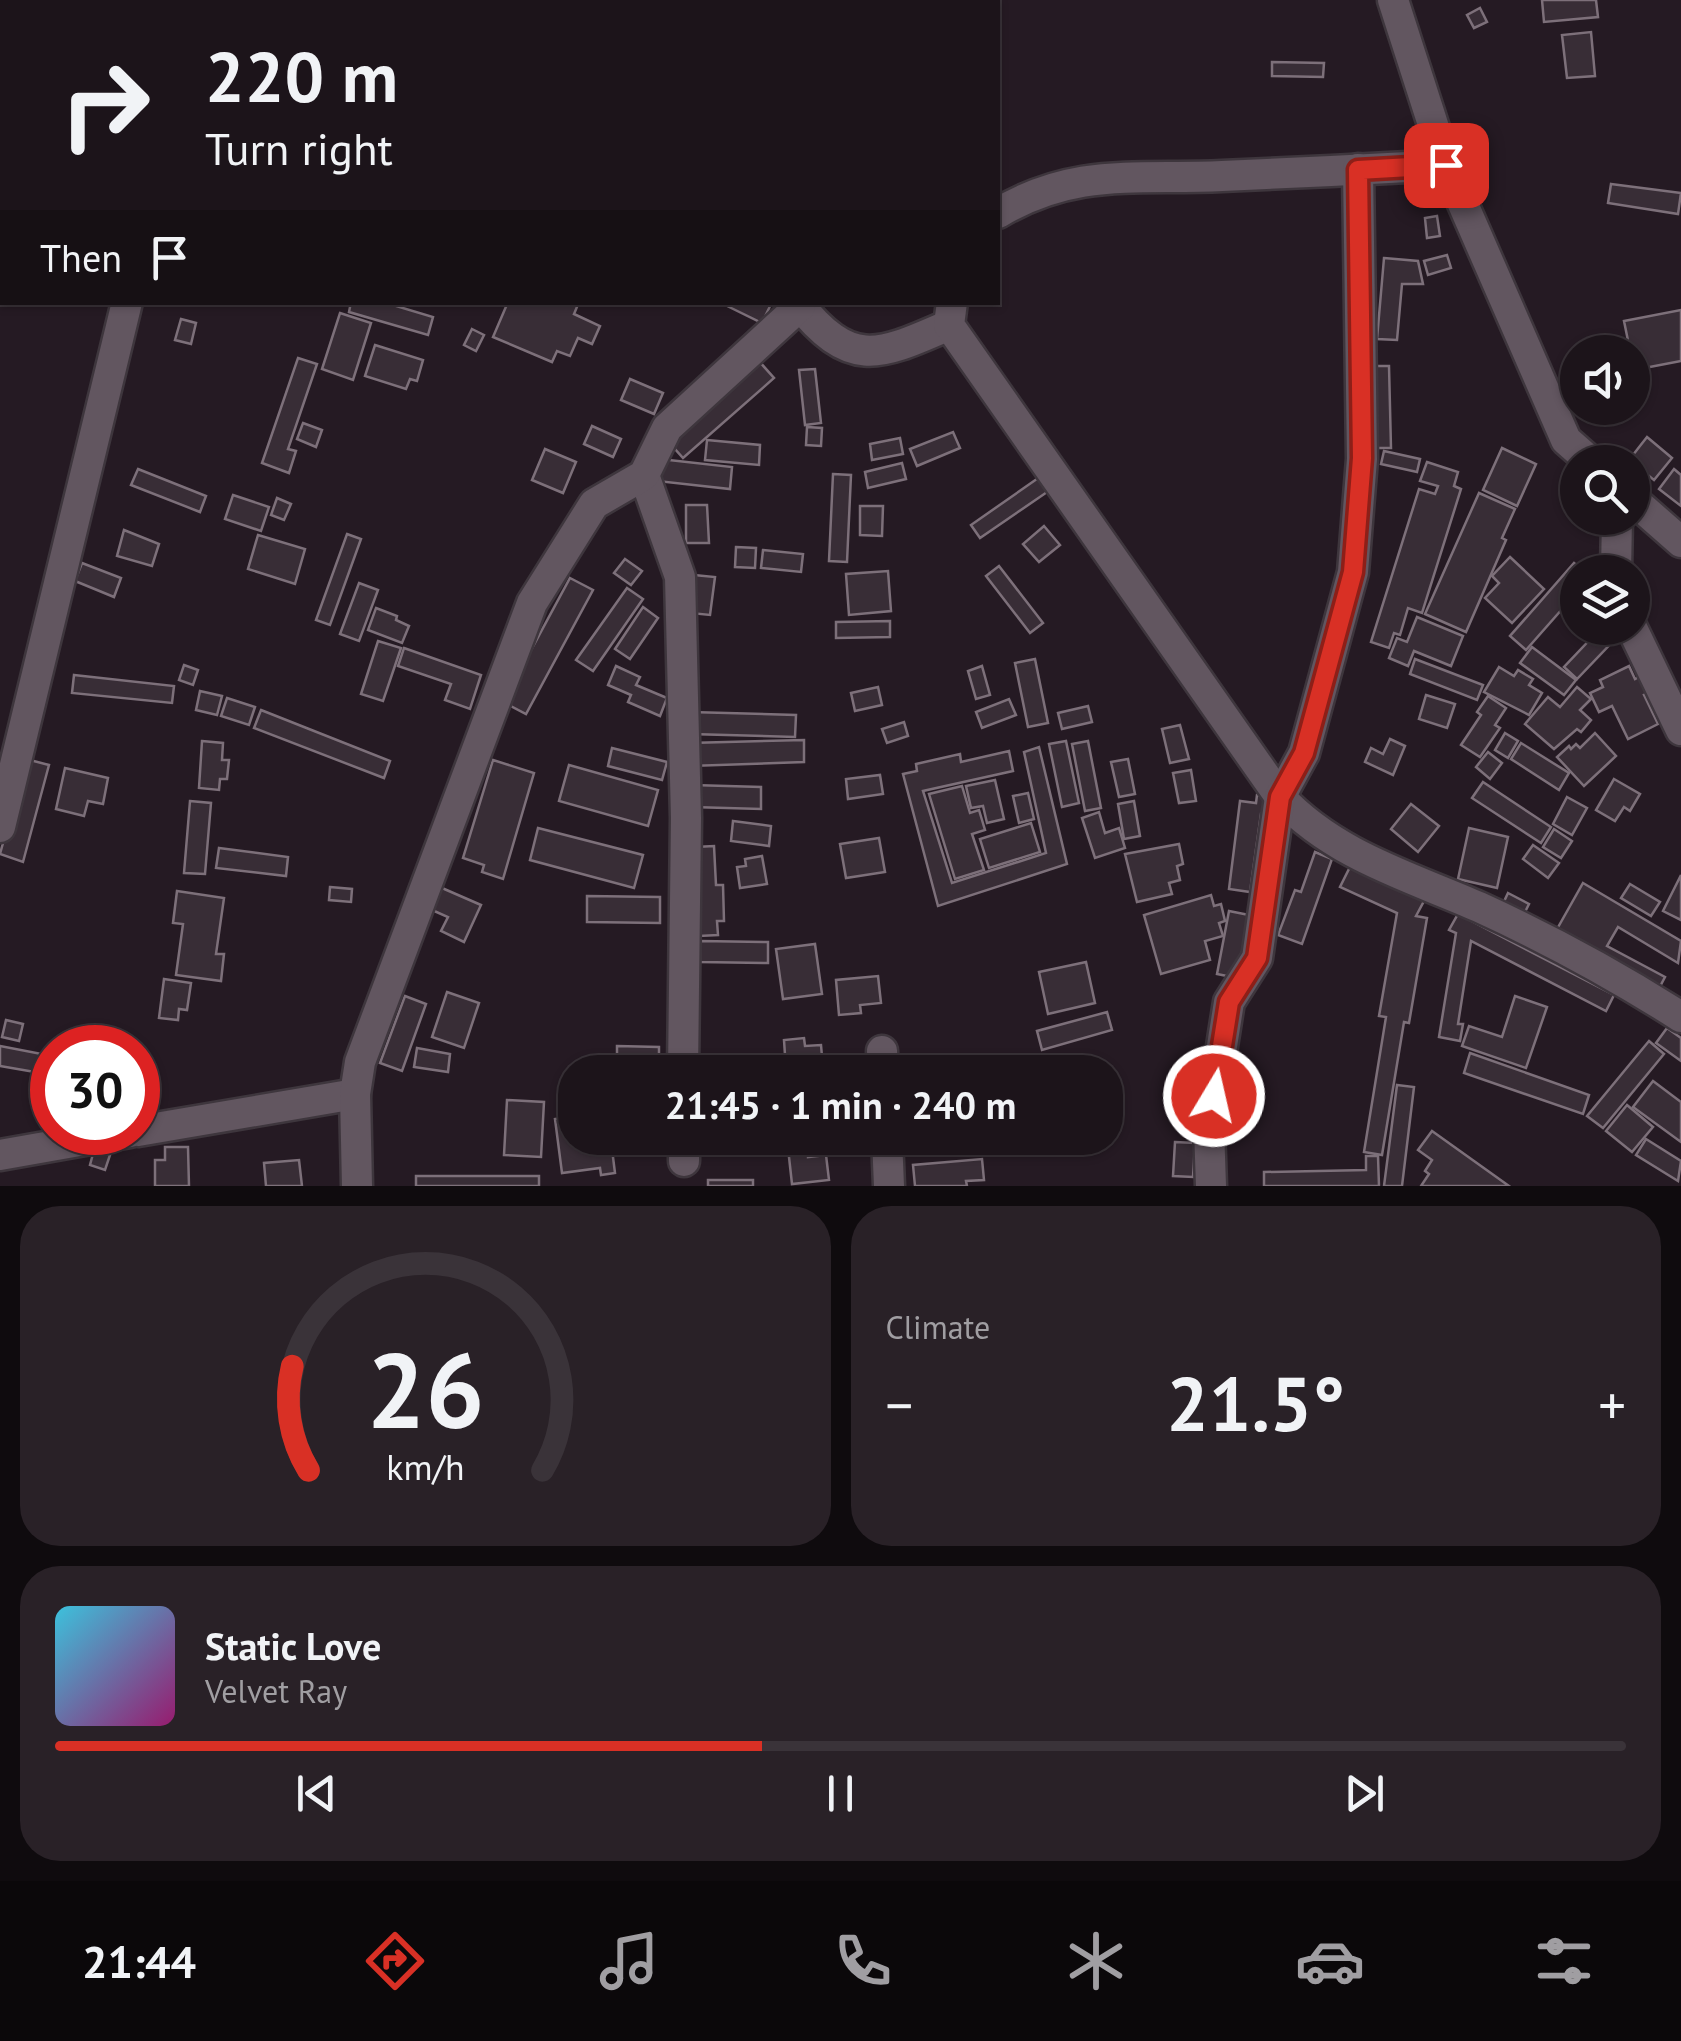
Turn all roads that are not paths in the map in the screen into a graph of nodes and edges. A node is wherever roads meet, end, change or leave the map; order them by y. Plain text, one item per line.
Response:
1 (1393, 0) edge
2 (1446, 165) junction
3 (1358, 170) junction
4 (1000, 212) edge
5 (127, 305) edge
6 (797, 305) edge
7 (799, 305) edge
8 (950, 314) edge
9 (1572, 445) edge
10 (644, 475) junction
11 (1650, 515) edge
12 (1681, 542) edge
13 (1640, 645) edge
14 (1681, 730) edge
15 (1280, 797) junction
16 (0, 827) edge
17 (1678, 1008) edge
18 (683, 1055) edge
19 (355, 1094) junction
20 (160, 1127) edge
21 (30, 1150) edge
22 (0, 1155) edge
23 (887, 1155) edge
24 (357, 1186) edge
25 (889, 1186) edge
26 (1211, 1186) edge

1 - 2 street
2 - 3 street
2 - 9 street
3 - 4 street
3 - 15 street
5 - 16 street
6 - 10 street
7 - 8 street
8 - 15 street
10 - 18 street
10 - 19 street
11 - 12 street
13 - 14 street
15 - 17 street
15 - 26 street
19 - 20 street
19 - 24 street
21 - 22 street
23 - 25 street

